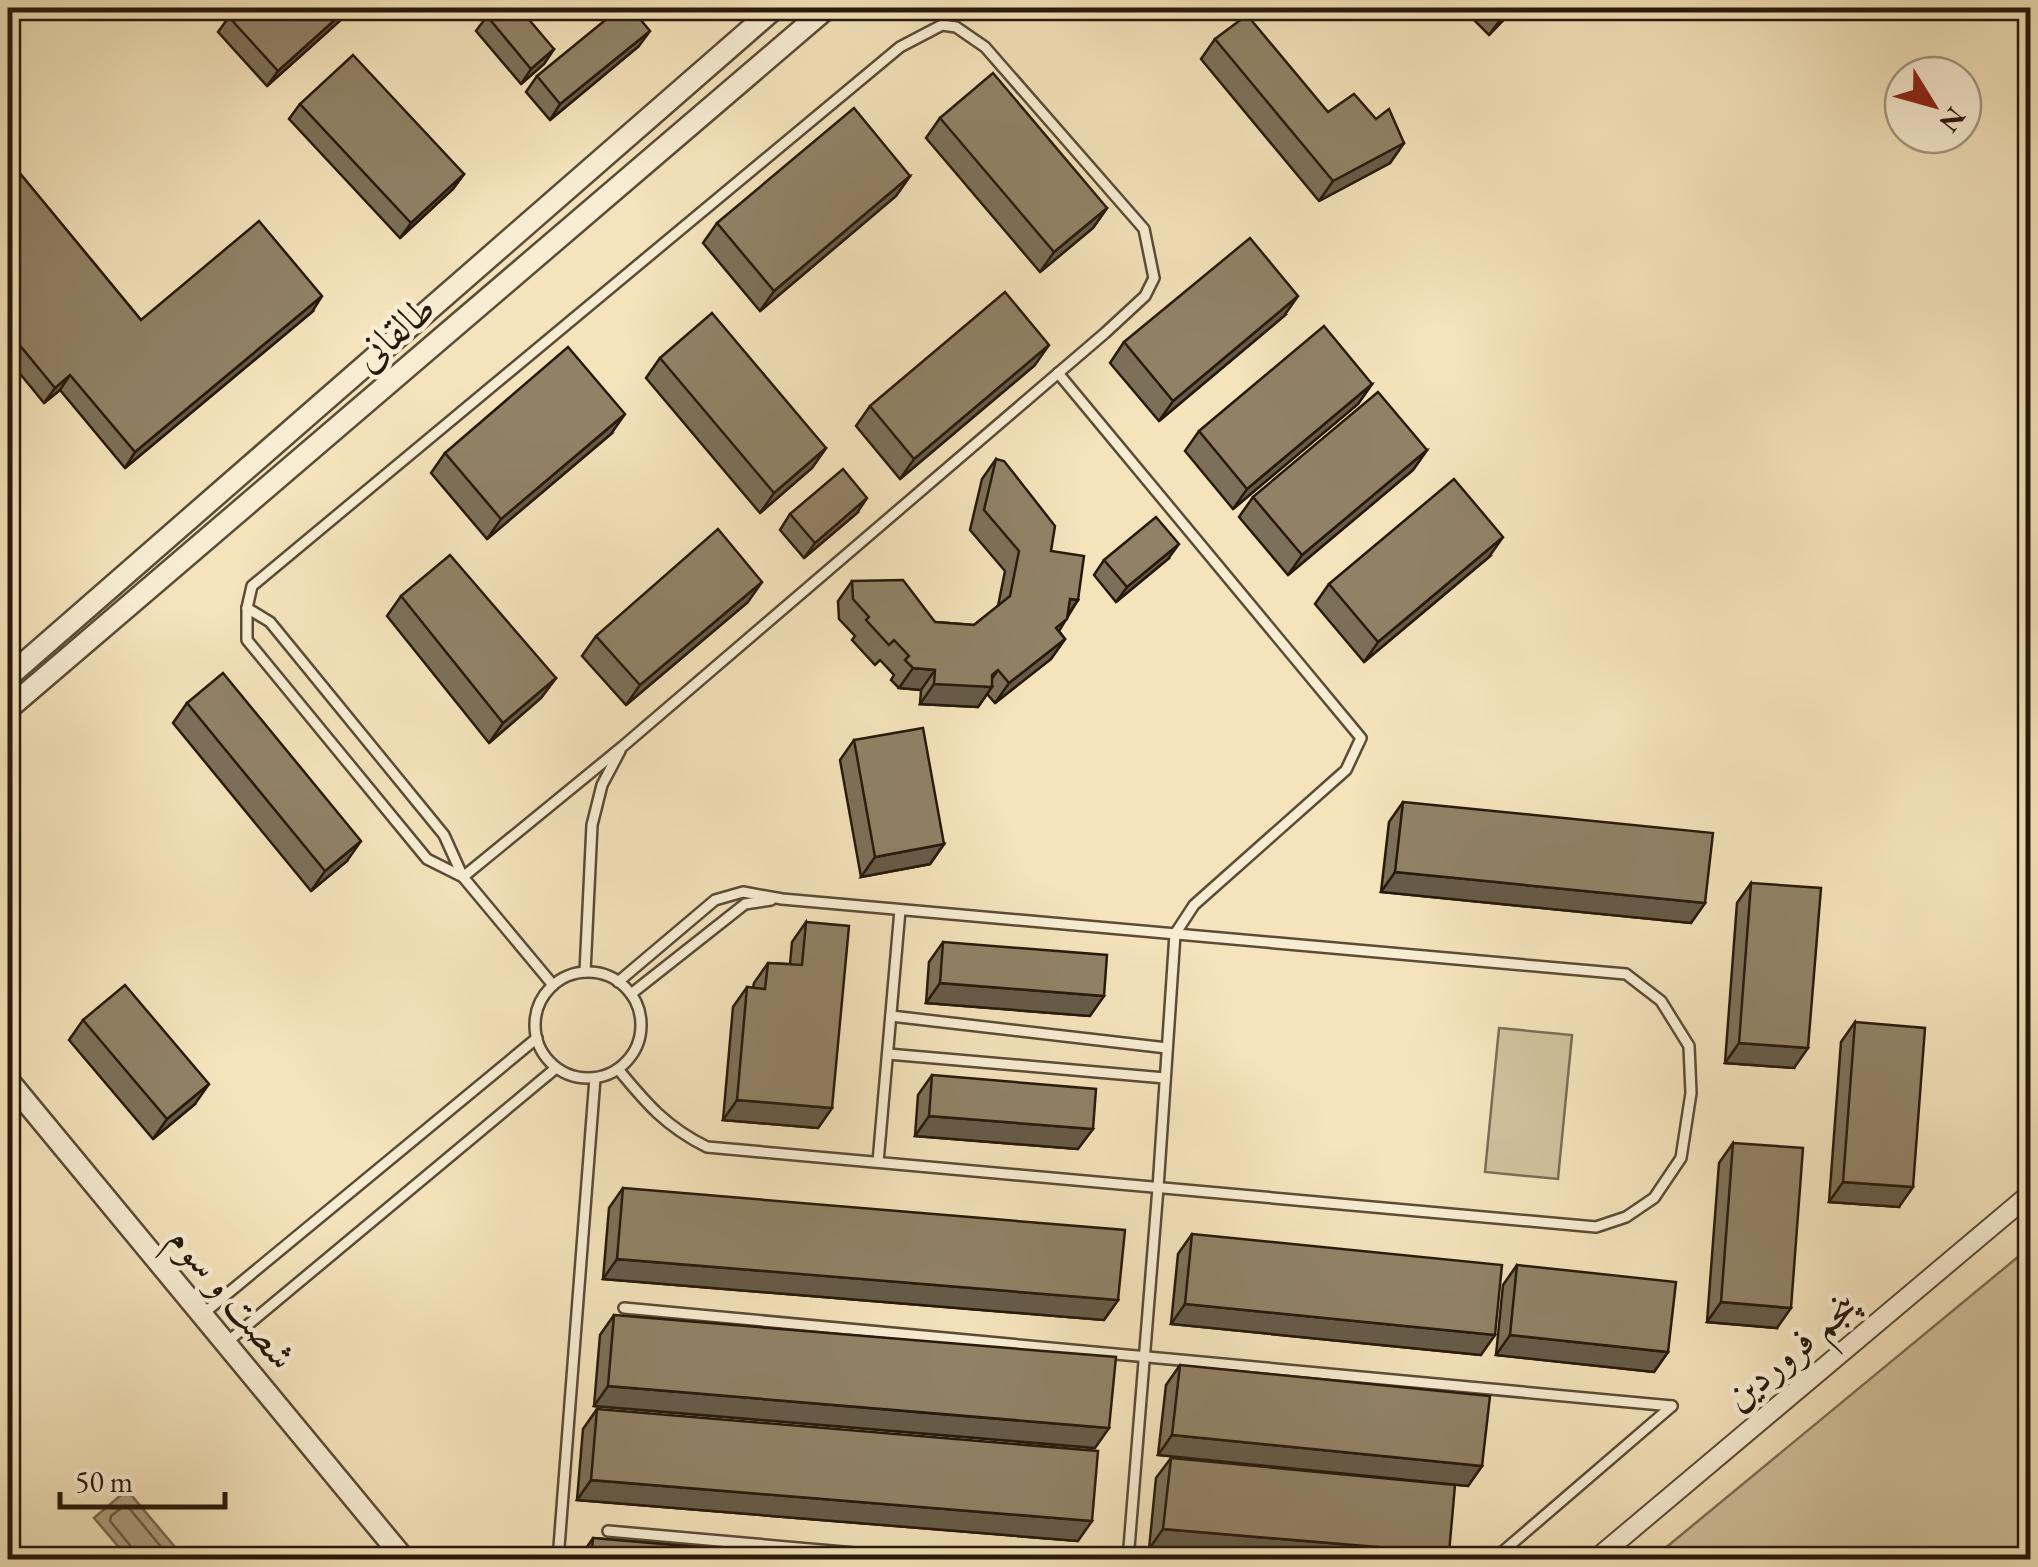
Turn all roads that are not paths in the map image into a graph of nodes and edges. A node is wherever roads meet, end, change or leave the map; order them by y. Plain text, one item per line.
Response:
1 (775, 8) edge
2 (826, 8) edge
3 (1058, 373) junction
4 (246, 608) junction
5 (8, 677) edge
6 (8, 709) edge
7 (622, 747) junction
8 (463, 877) junction
9 (782, 899) junction
10 (900, 910) junction
11 (1175, 934) junction
12 (584, 972) junction
13 (618, 982) junction
14 (553, 985) junction
15 (631, 994) junction
16 (891, 1016) junction
17 (536, 1038) junction
18 (1167, 1048) junction
19 (888, 1054) junction
20 (556, 1068) junction
21 (618, 1069) junction
22 (595, 1078) junction
23 (1165, 1078) junction
24 (8, 1080) edge
25 (878, 1162) junction
26 (1158, 1188) junction
27 (2030, 1194) edge
28 (624, 1308) dead end
29 (202, 1315) junction
30 (226, 1343) junction
31 (1144, 1356) junction
32 (608, 1532) dead end
33 (405, 1560) edge
34 (558, 1560) edge
35 (934, 1560) edge
36 (1128, 1560) edge
37 (1493, 1560) edge
38 (1595, 1560) edge

1 - 5 street, طالقانی
2 - 6 street, طالقانی
3 - 4 lane
3 - 7 lane
3 - 11 lane
4 - 8 lane
4 - 8 lane
7 - 8 lane
7 - 12 lane
8 - 14 lane
9 - 10 lane
9 - 13 lane
9 - 15 lane
10 - 11 lane
10 - 16 lane
11 - 18 lane
11 - 26 lane
12 - 13 lane
12 - 14 lane
13 - 15 lane
14 - 17 lane
15 - 21 lane
16 - 18 lane
16 - 19 lane
17 - 20 lane
17 - 29 lane
18 - 23 lane
19 - 23 lane
19 - 25 lane
20 - 22 lane
20 - 30 lane
21 - 22 lane
21 - 25 lane
22 - 34 lane
23 - 26 lane
24 - 29 street, شصت و سوم
25 - 26 lane
26 - 31 lane
27 - 38 street, پنجم فروردین
28 - 31 lane
29 - 30 street, شصت و سوم
30 - 33 street, شصت و سوم
31 - 36 lane
31 - 37 lane
32 - 35 lane

